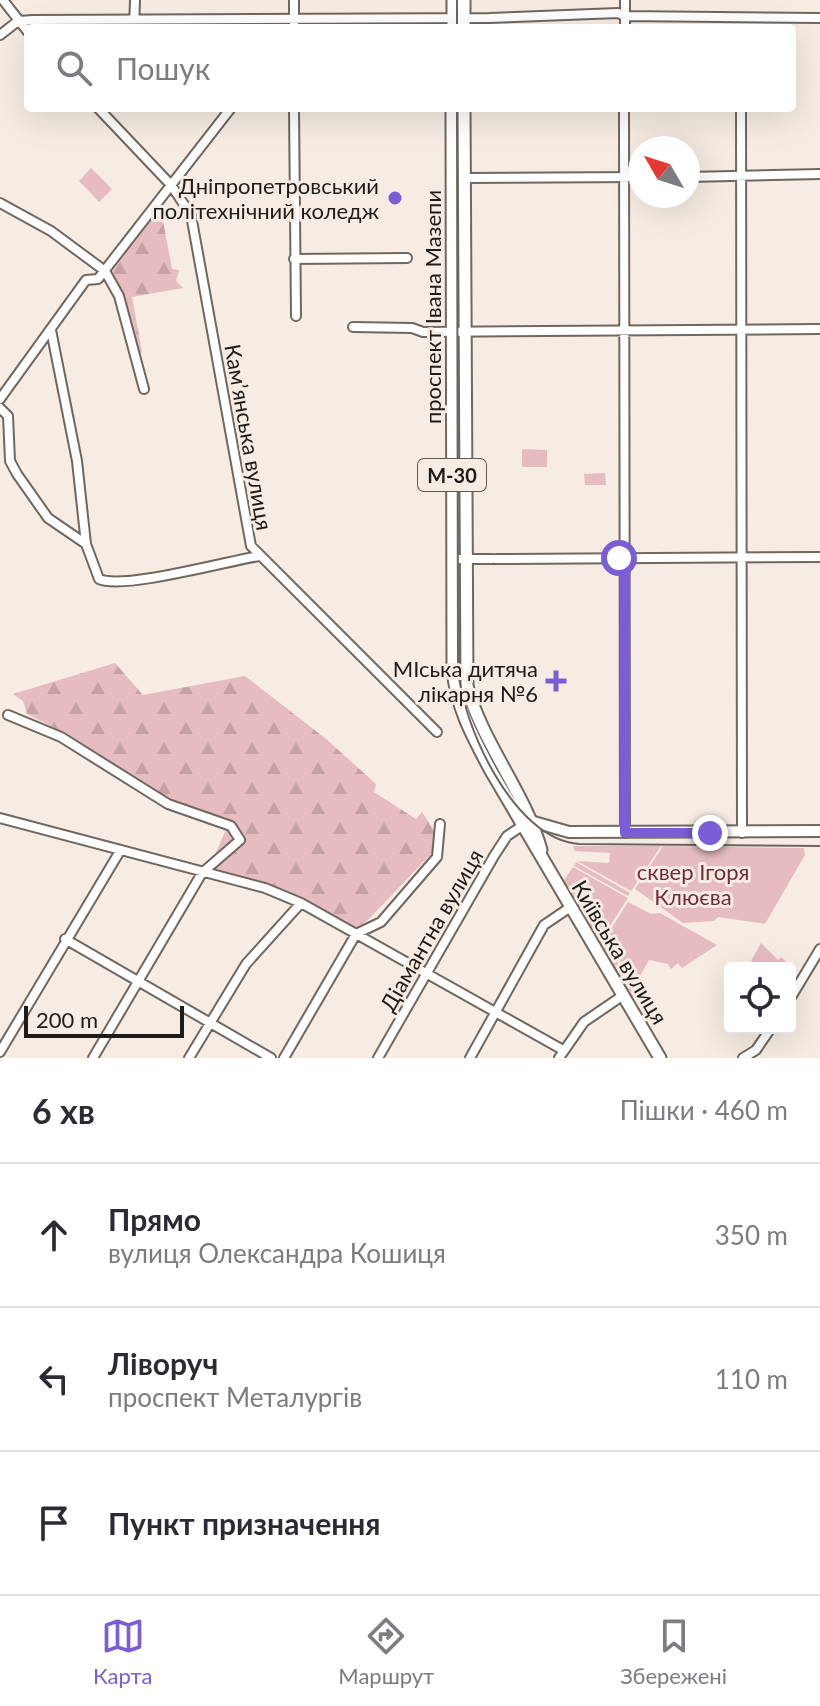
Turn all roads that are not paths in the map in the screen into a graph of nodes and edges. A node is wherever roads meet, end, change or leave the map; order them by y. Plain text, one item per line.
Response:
1 (3, 0) edge
2 (135, 0) edge
3 (294, 0) edge
4 (453, 0) edge
5 (464, 0) edge
6 (625, 0) edge
7 (625, 16) junction
8 (742, 17) junction
9 (820, 18) edge
10 (18, 21) junction
11 (459, 23) edge
12 (135, 24) edge
13 (294, 24) edge
14 (376, 24) edge
15 (625, 24) edge
16 (742, 24) edge
17 (24, 28) edge
18 (0, 35) edge
19 (102, 112) edge
20 (228, 112) edge
21 (294, 112) edge
22 (452, 112) edge
23 (464, 112) edge
24 (624, 112) edge
25 (741, 112) edge
26 (820, 174) edge
27 (741, 176) junction
28 (624, 177) junction
29 (628, 177) edge
30 (700, 177) edge
31 (464, 178) junction
32 (171, 185) junction
33 (0, 203) edge
34 (407, 258) dead end
35 (294, 259) junction
36 (105, 271) junction
37 (296, 316) dead end
38 (353, 327) dead end
39 (741, 328) junction
40 (820, 329) edge
41 (51, 330) junction
42 (466, 330) junction
43 (626, 330) junction
44 (452, 331) junction
45 (144, 389) dead end
46 (0, 399) edge
47 (0, 408) edge
48 (86, 544) junction
49 (259, 556) junction
50 (625, 557) junction
51 (820, 557) edge
52 (741, 558) junction
53 (453, 559) junction
54 (466, 559) junction
55 (8, 715) dead end
56 (437, 732) dead end
57 (0, 818) edge
58 (440, 824) dead end
59 (528, 824) junction
60 (820, 831) edge
61 (625, 833) junction
62 (742, 833) junction
63 (120, 851) junction
64 (202, 873) junction
65 (301, 903) junction
66 (569, 908) junction
67 (356, 934) junction
68 (65, 939) junction
69 (820, 949) edge
70 (427, 973) junction
71 (139, 981) junction
72 (796, 989) edge
73 (622, 996) junction
74 (495, 1013) junction
75 (210, 1023) junction
76 (767, 1034) edge
77 (4, 1036) edge
78 (0, 1052) edge
79 (561, 1054) edge
80 (93, 1058) edge
81 (189, 1058) edge
82 (271, 1058) edge
83 (284, 1058) edge
84 (378, 1058) edge
85 (470, 1058) edge
86 (660, 1058) edge
87 (743, 1058) edge

1 - 10 street
2 - 12 street
3 - 13 street
4 - 11 highway
5 - 11 highway
6 - 7 street
7 - 8 street
7 - 11 street
7 - 15 street
8 - 9 street
8 - 16 street
10 - 12 street
10 - 17 street
10 - 18 street
11 - 14 street
19 - 32 street, Камʼянська вулиця
20 - 32 street
21 - 35 street
22 - 44 highway, проспект Івана Мазепи / М-30
23 - 31 highway, проспект Івана Мазепи / М-30
24 - 28 street
25 - 27 street
26 - 27 street
27 - 30 street
27 - 39 street
28 - 29 street
28 - 31 street
28 - 43 street
31 - 42 highway, проспект Івана Мазепи / М-30
32 - 36 street
32 - 49 street, Камʼянська вулиця
33 - 36 street
34 - 35 street
35 - 37 street
36 - 41 street
36 - 45 street
38 - 44 street
39 - 40 street
39 - 43 street
39 - 52 street
41 - 46 street
41 - 48 street
42 - 43 street
42 - 44 street
42 - 54 highway, проспект Івана Мазепи / М-30
43 - 50 street
44 - 53 highway, проспект Івана Мазепи / М-30
47 - 48 street
48 - 49 street
49 - 56 street, Камʼянська вулиця
50 - 52 street
50 - 54 street
50 - 61 street
51 - 52 street
52 - 62 street
53 - 54 street
53 - 59 highway, проспект Івана Мазепи / М-30
54 - 59 highway, проспект Івана Мазепи / М-30
55 - 64 street
57 - 63 street
58 - 67 street
59 - 61 main road
59 - 66 highway, Київська вулиця / М-30
59 - 70 street, Діамантна вулиця
60 - 62 main road
61 - 62 main road
63 - 64 street
63 - 68 street
64 - 65 street
64 - 71 street
65 - 67 street
65 - 75 street
66 - 73 highway, Київська вулиця / М-30
66 - 74 street
67 - 70 street
67 - 83 street
68 - 71 street
68 - 77 street
69 - 72 street
70 - 74 street
70 - 84 street, Діамантна вулиця
71 - 75 street
71 - 80 street
73 - 79 street
73 - 86 highway, Київська вулиця / М-30
74 - 79 street
74 - 85 street
75 - 81 street
75 - 82 street
76 - 87 street
77 - 78 street

